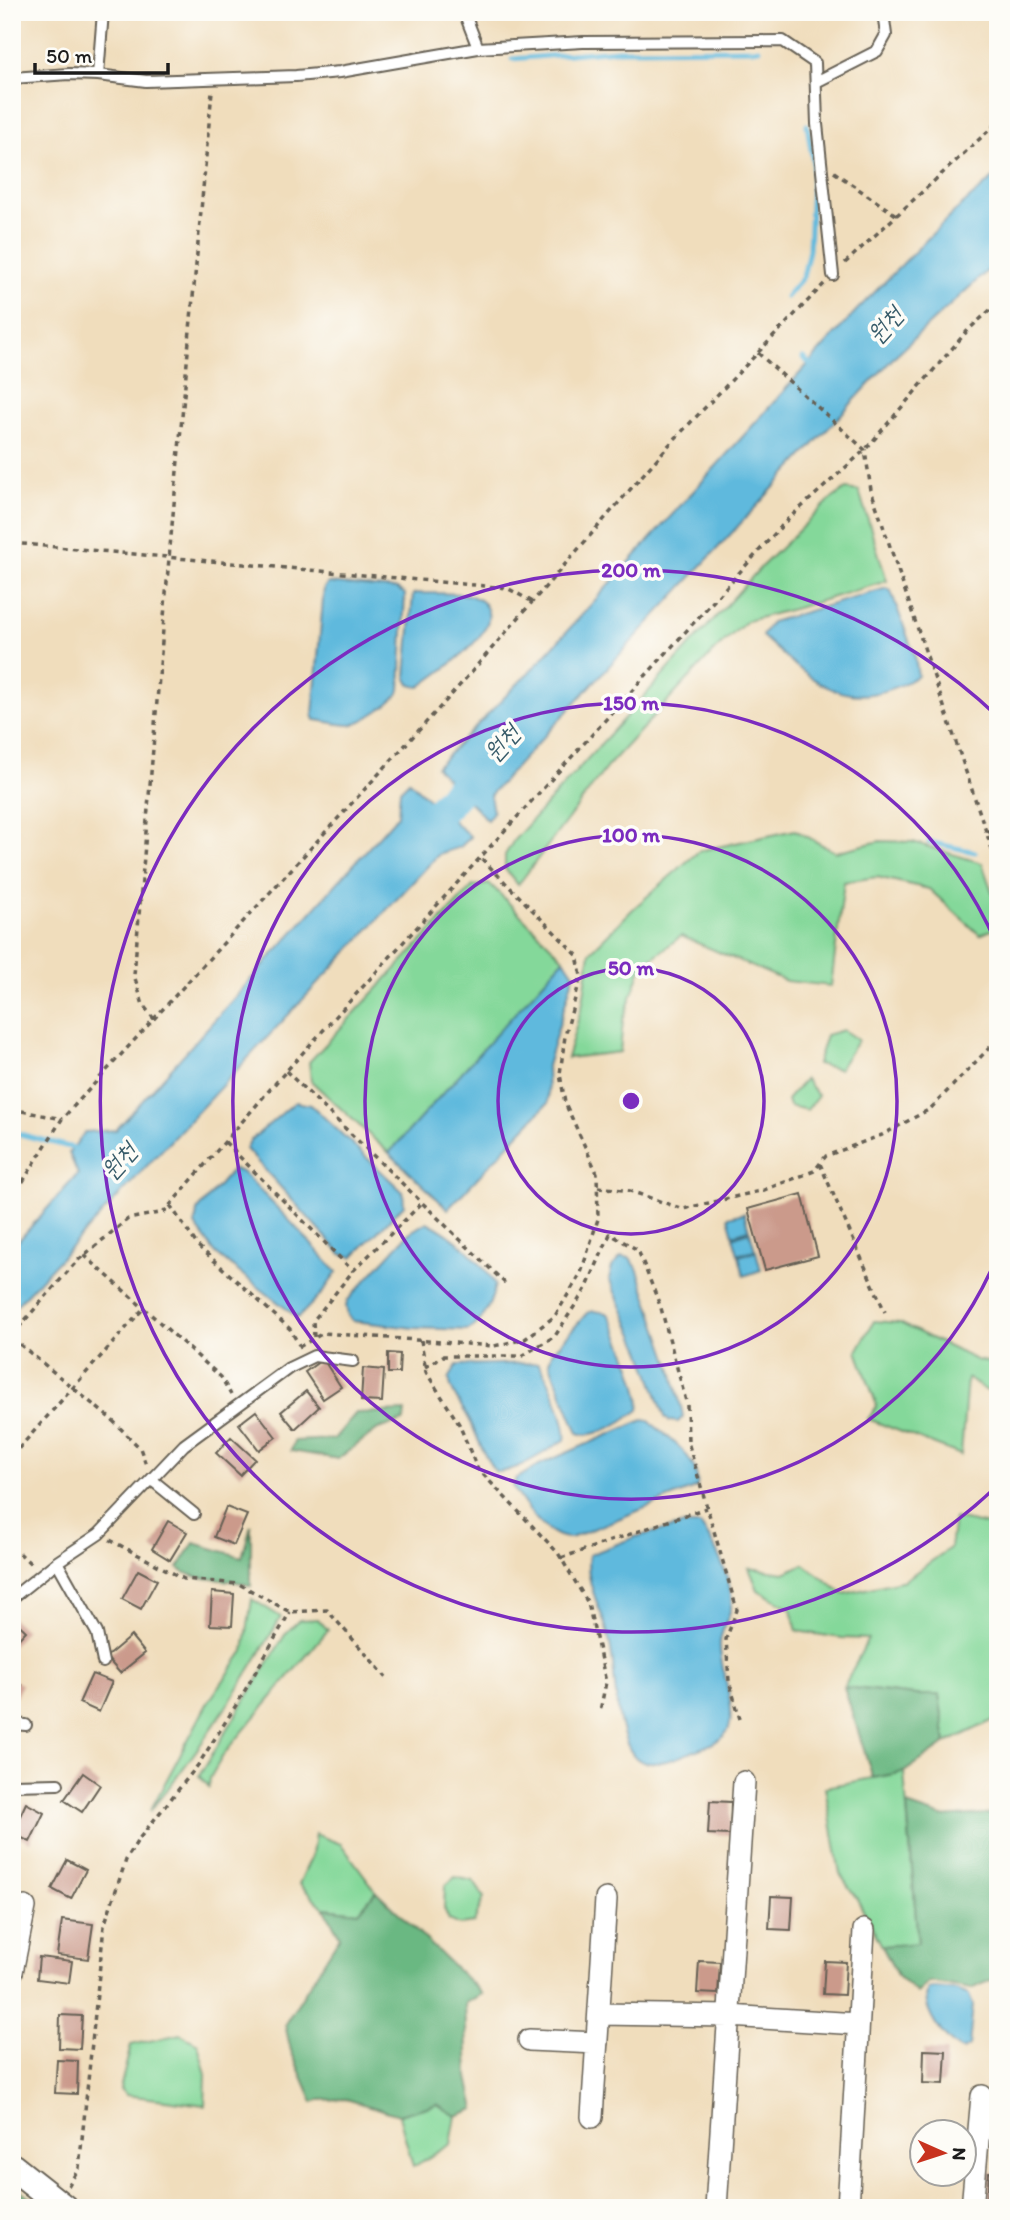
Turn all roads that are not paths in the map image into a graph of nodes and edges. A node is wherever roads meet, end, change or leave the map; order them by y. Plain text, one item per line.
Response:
1 (103, 12) edge
2 (464, 12) edge
3 (883, 12) edge
4 (478, 48) junction
5 (98, 75) junction
6 (12, 78) edge
7 (816, 82) junction
8 (833, 275) road end
9 (353, 1362) dead end
10 (152, 1480) junction
11 (194, 1514) dead end
12 (57, 1562) junction
13 (12, 1598) edge
14 (103, 1662) dead end
15 (12, 1724) edge
16 (26, 1725) dead end
17 (744, 1782) dead end
18 (58, 1784) dead end
19 (12, 1785) edge
20 (606, 1899) dead end
21 (25, 1907) dead end
22 (864, 1930) dead end
23 (12, 1972) edge
24 (599, 2014) junction
25 (729, 2016) junction
26 (858, 2024) junction
27 (530, 2040) dead end
28 (597, 2043) junction
29 (982, 2096) dead end
30 (592, 2117) dead end
31 (12, 2167) edge
32 (61, 2205) edge
33 (716, 2208) edge
34 (848, 2208) edge
35 (972, 2208) edge

1 - 5 lane
2 - 4 lane
3 - 7 lane
4 - 5 lane
4 - 7 lane
5 - 6 lane
7 - 8 lane
9 - 10 lane
10 - 11 lane
10 - 12 lane
12 - 13 lane
12 - 14 lane
15 - 16 lane
17 - 25 street
18 - 19 lane
20 - 24 street
21 - 23 street
22 - 26 street
24 - 25 street
24 - 28 street
25 - 26 street
25 - 33 street
26 - 34 street
27 - 28 street
28 - 30 street
29 - 35 street
31 - 32 street

